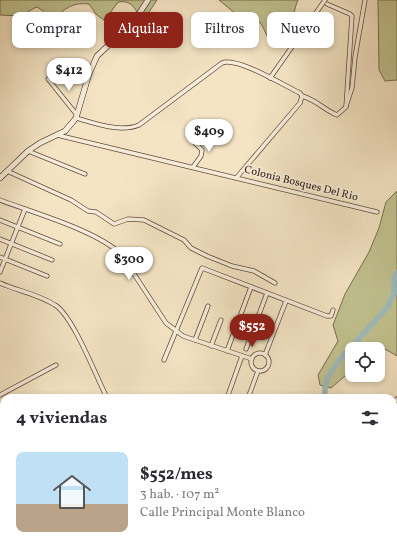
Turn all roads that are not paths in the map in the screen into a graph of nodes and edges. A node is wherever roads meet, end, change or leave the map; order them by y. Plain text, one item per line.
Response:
1 (148, 0) edge
2 (365, 0) edge
3 (326, 2) edge
4 (270, 78) junction
5 (48, 79) dead end
6 (302, 96) junction
7 (346, 107) junction
8 (76, 117) junction
9 (57, 135) junction
10 (194, 142) dead end
11 (28, 151) junction
12 (193, 167) junction
13 (7, 171) junction
14 (85, 174) dead end
15 (237, 177) junction
16 (0, 178) edge
17 (0, 200) edge
18 (25, 210) junction
19 (378, 212) dead end
20 (0, 220) edge
21 (18, 227) junction
22 (0, 239) edge
23 (11, 244) junction
24 (60, 244) dead end
25 (0, 257) edge
26 (5, 259) junction
27 (52, 260) dead end
28 (0, 272) edge
29 (47, 276) dead end
30 (0, 283) edge
31 (275, 283) dead end
32 (251, 286) junction
33 (268, 293) junction
34 (286, 300) junction
35 (208, 306) dead end
36 (333, 310) dead end
37 (221, 320) dead end
38 (175, 331) junction
39 (195, 340) junction
40 (211, 346) junction
41 (246, 349) dead end
42 (227, 351) junction
43 (265, 355) junction
44 (242, 356) junction
45 (252, 359) junction
46 (164, 360) dead end
47 (56, 366) dead end
48 (258, 371) junction
49 (2, 394) edge
50 (105, 394) edge
51 (228, 394) edge
52 (249, 394) edge
53 (179, 550) edge
54 (196, 550) edge

1 - 8 street
2 - 7 street
3 - 4 street
3 - 7 street
4 - 6 street
4 - 8 street
5 - 8 street
6 - 7 street
6 - 15 street
8 - 9 street
9 - 11 street
9 - 12 street, Colonia Bosques Del Rio
10 - 12 street
11 - 13 street
11 - 14 street
12 - 15 street, Colonia Bosques Del Rio
13 - 16 street
13 - 31 street
15 - 19 street, Colonia Bosques Del Rio
17 - 18 street
18 - 21 street
18 - 38 street
20 - 21 street
21 - 23 street
21 - 24 street
22 - 23 street
23 - 26 street
23 - 27 street
25 - 26 street
26 - 28 street
26 - 29 street
30 - 50 street
32 - 33 street
32 - 38 street
32 - 42 street
33 - 34 street
33 - 41 street
34 - 36 street
34 - 43 street
35 - 39 street
37 - 40 street
38 - 39 street
38 - 46 street
39 - 40 street
40 - 42 street
42 - 44 street
43 - 45 street
43 - 48 street
44 - 45 street
44 - 51 street
45 - 48 street
47 - 49 street
48 - 52 street
53 - 54 highway

